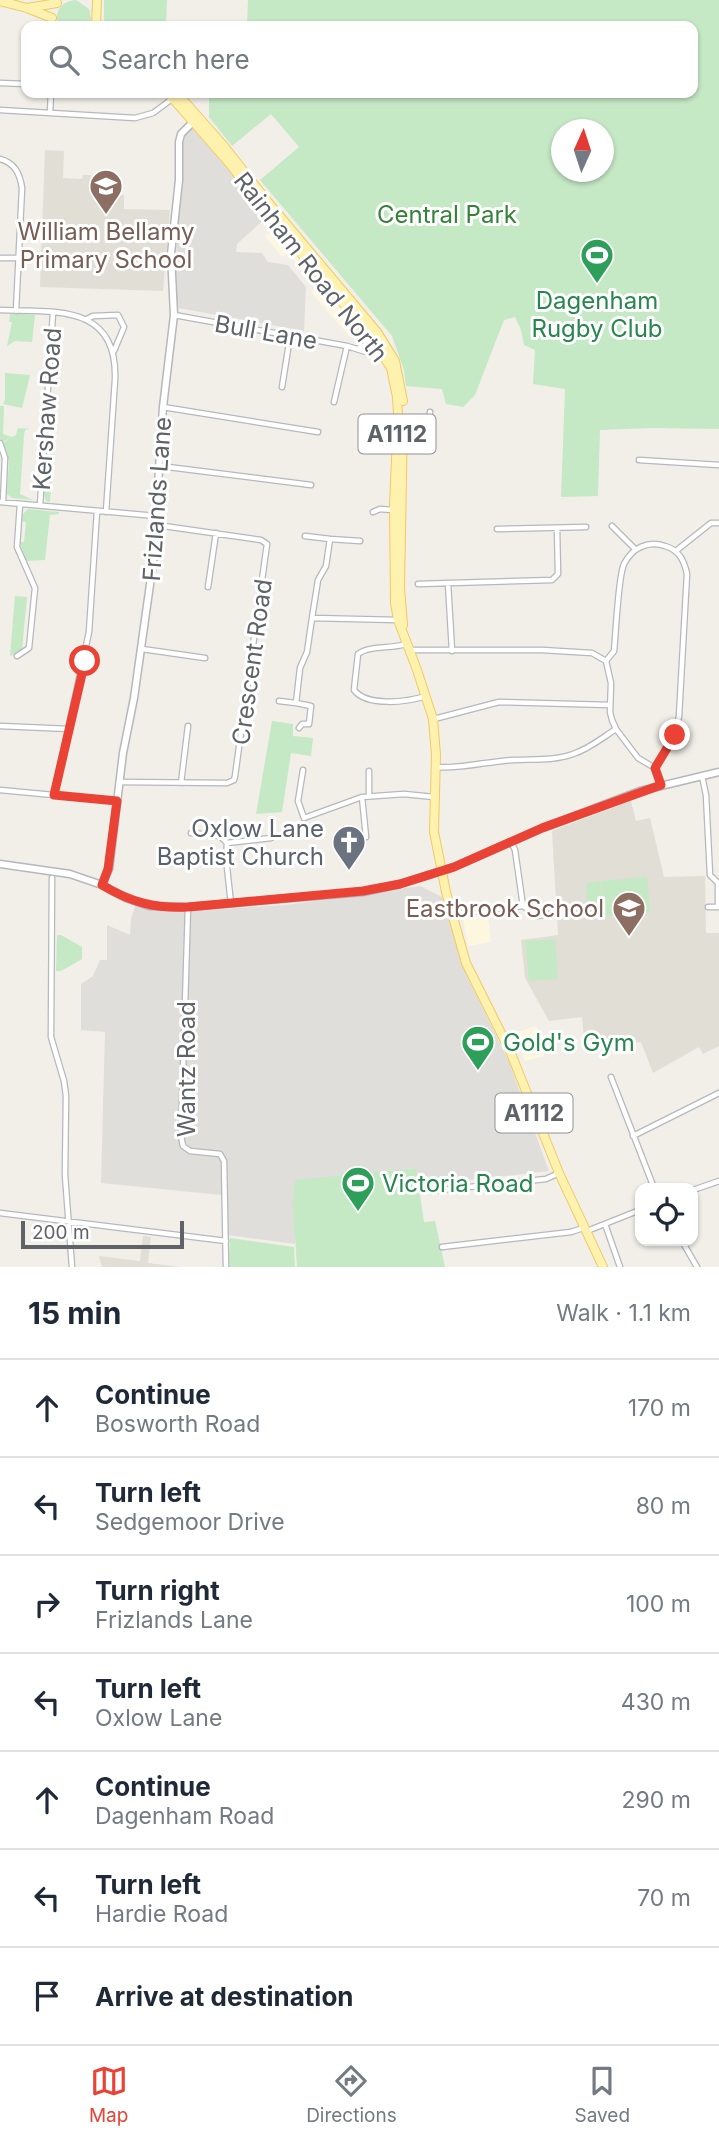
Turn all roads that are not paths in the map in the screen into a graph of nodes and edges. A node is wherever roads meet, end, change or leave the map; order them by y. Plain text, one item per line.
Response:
1 (88, 0) edge
2 (97, 0) edge
3 (0, 1) edge
4 (59, 2) edge
5 (27, 8) junction
6 (97, 14) junction
7 (51, 21) edge
8 (53, 21) edge
9 (97, 21) edge
10 (0, 83) edge
11 (21, 85) edge
12 (51, 98) edge
13 (170, 98) edge
14 (177, 98) edge
15 (0, 110) edge
16 (50, 113) junction
17 (195, 119) junction
18 (0, 159) edge
19 (0, 258) edge
20 (18, 258) junction
21 (0, 310) edge
22 (16, 311) junction
23 (53, 313) junction
24 (174, 314) junction
25 (86, 319) junction
26 (370, 335) junction
27 (290, 337) junction
28 (347, 346) junction
29 (358, 348) junction
30 (114, 352) junction
31 (388, 361) junction
32 (282, 387) dead end
33 (334, 402) dead end
34 (163, 407) junction
35 (430, 412) dead end
36 (428, 429) dead end
37 (318, 432) dead end
38 (0, 443) edge
39 (639, 460) dead end
40 (719, 464) edge
41 (160, 466) junction
42 (312, 485) dead end
43 (1, 502) edge
44 (20, 504) junction
45 (40, 505) junction
46 (394, 510) junction
47 (97, 511) junction
48 (106, 512) junction
49 (373, 512) dead end
50 (157, 520) junction
51 (719, 523) edge
52 (612, 526) dead end
53 (586, 527) dead end
54 (558, 528) junction
55 (497, 529) dead end
56 (216, 533) junction
57 (305, 536) dead end
58 (330, 539) junction
59 (359, 541) dead end
60 (635, 549) junction
61 (677, 551) junction
62 (448, 583) junction
63 (418, 584) dead end
64 (208, 587) dead end
65 (312, 618) junction
66 (398, 620) junction
67 (403, 632) junction
68 (408, 647) junction
69 (142, 649) junction
70 (452, 651) junction
71 (17, 656) dead end
72 (205, 658) dead end
73 (606, 661) junction
74 (426, 696) junction
75 (279, 701) dead end
76 (296, 703) junction
77 (610, 705) junction
78 (433, 719) junction
79 (0, 726) edge
80 (187, 726) dead end
81 (299, 727) dead end
82 (70, 729) junction
83 (616, 729) junction
84 (436, 766) junction
85 (655, 768) junction
86 (303, 770) dead end
87 (369, 771) dead end
88 (719, 772) edge
89 (702, 776) junction
90 (119, 782) junction
91 (181, 783) junction
92 (661, 785) junction
93 (0, 790) edge
94 (54, 795) junction
95 (365, 797) junction
96 (434, 797) junction
97 (117, 801) junction
98 (191, 833) dead end
99 (271, 838) dead end
100 (366, 838) dead end
101 (511, 842) junction
102 (227, 843) junction
103 (226, 858) junction
104 (171, 863) dead end
105 (0, 864) edge
106 (442, 872) junction
107 (52, 877) dead end
108 (102, 885) junction
109 (231, 904) junction
110 (523, 906) junction
111 (188, 907) junction
112 (708, 907) dead end
113 (719, 907) edge
114 (452, 914) junction
115 (549, 914) dead end
116 (611, 1077) dead end
117 (719, 1093) edge
118 (633, 1136) junction
119 (559, 1173) junction
120 (719, 1181) edge
121 (652, 1183) edge
122 (698, 1188) edge
123 (431, 1191) dead end
124 (635, 1212) edge
125 (0, 1213) edge
126 (70, 1221) junction
127 (605, 1224) junction
128 (585, 1229) junction
129 (226, 1241) junction
130 (685, 1246) edge
131 (442, 1247) dead end
132 (72, 1267) edge
133 (226, 1267) edge
134 (603, 1267) edge
135 (620, 1267) edge
136 (697, 1267) edge

1 - 6 main road
2 - 6 main road
3 - 5 main road
4 - 5 main road
4 - 8 main road
5 - 7 main road
6 - 9 main road
10 - 11 street
12 - 16 street
13 - 16 street
14 - 17 main road, Rainham Road North / A1112
15 - 16 street
17 - 24 street, Frizlands Lane
17 - 26 main road, Rainham Road North / A1112
17 - 67 main road, Rainham Road North / A1112
18 - 20 street
19 - 20 street
20 - 22 street
21 - 22 street
22 - 23 street
23 - 25 street
23 - 45 street, Kershaw Road
24 - 27 street, Bull Lane
24 - 34 street, Frizlands Lane
25 - 30 street
25 - 30 street
26 - 29 street
26 - 31 main road, Rainham Road North / A1112
27 - 28 street, Bull Lane
27 - 32 street
28 - 29 street, Bull Lane
28 - 33 street
29 - 31 street, Bull Lane
30 - 48 street
31 - 46 main road, Rainham Road North / A1112
34 - 37 street
34 - 41 street, Frizlands Lane
35 - 36 street
38 - 43 street
39 - 40 street
41 - 42 street
41 - 50 street, Frizlands Lane
43 - 44 street, Crescent Road
44 - 45 street, Crescent Road
44 - 71 street
45 - 47 street, Crescent Road
46 - 49 street
46 - 66 main road, Rainham Road North / A1112
47 - 48 street, Crescent Road
47 - 82 street
48 - 50 street, Crescent Road
50 - 56 street, Crescent Road
50 - 69 street, Frizlands Lane
51 - 61 street
52 - 60 street
53 - 54 street
54 - 55 street
54 - 62 street
56 - 64 street
56 - 91 street, Crescent Road
57 - 58 street
58 - 59 street
58 - 65 street
60 - 61 street
60 - 73 street
61 - 85 street
62 - 63 street
62 - 70 street
65 - 66 street
65 - 76 street
66 - 67 main road, Rainham Road North / A1112
67 - 68 main road, Rainham Road North / A1112
68 - 70 street
68 - 74 main road, Rainham Road North / A1112
68 - 74 street
69 - 72 street
69 - 90 street, Frizlands Lane
70 - 73 street
73 - 77 street
74 - 78 main road, Rainham Road North / A1112
75 - 76 street
76 - 81 street
77 - 78 street
77 - 83 street
78 - 84 main road, Rainham Road North / A1112
79 - 82 street
80 - 91 street
82 - 94 street
83 - 84 street
83 - 85 street
84 - 96 main road, Rainham Road North / A1112
85 - 92 street
86 - 95 street
87 - 95 street
88 - 89 street
89 - 92 street
89 - 113 street
90 - 91 street, Crescent Road
90 - 97 street, Frizlands Lane
92 - 101 street
93 - 94 street
94 - 97 street
95 - 96 street
95 - 100 street
96 - 106 main road, Rainham Road North / A1112
97 - 108 street, Frizlands Lane
98 - 102 street
99 - 102 street
101 - 106 street
101 - 110 street
102 - 103 street
103 - 104 street
103 - 109 street
105 - 108 street
106 - 109 street
106 - 114 main road, A1112
107 - 126 street
108 - 111 street
109 - 111 street
110 - 114 street
110 - 115 street
111 - 129 street, Wantz Road
112 - 113 street
114 - 119 main road, A1112
116 - 118 street
117 - 118 street
118 - 121 street
119 - 123 street
119 - 128 main road, A1112
120 - 122 street
124 - 127 street
125 - 126 street
126 - 129 street
126 - 132 street
127 - 128 street
127 - 135 street
128 - 131 street
128 - 134 main road, A1112
129 - 133 street
130 - 136 street

